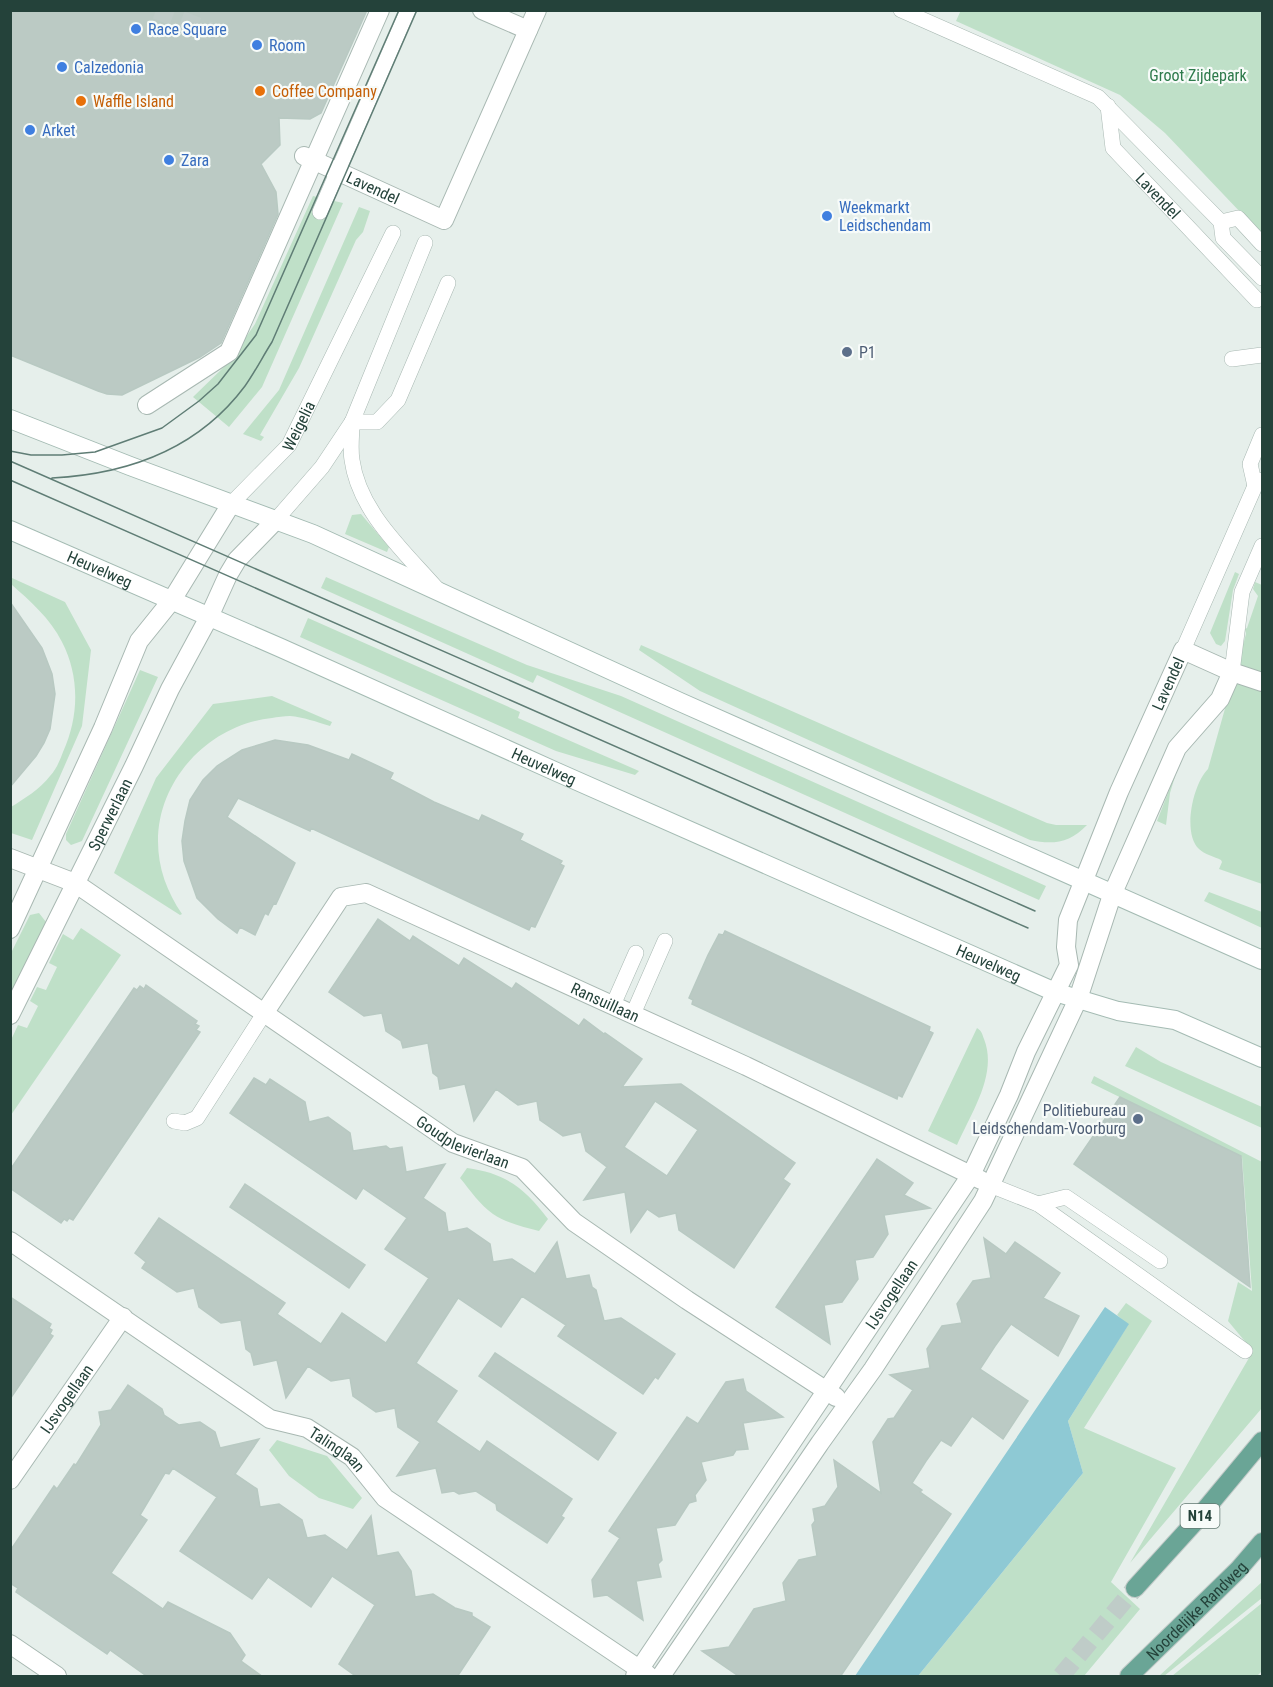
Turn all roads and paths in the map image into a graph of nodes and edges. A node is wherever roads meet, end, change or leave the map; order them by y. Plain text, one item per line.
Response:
1 (380, 10) edge
2 (408, 10) edge
3 (482, 10) edge
4 (537, 10) edge
5 (901, 10) edge
6 (528, 30) junction
7 (1108, 106) junction
8 (309, 158) junction
9 (338, 171) junction
10 (320, 212) dead end
11 (1221, 222) junction
12 (393, 233) dead end
13 (425, 243) dead end
14 (1263, 244) edge
15 (1263, 278) edge
16 (448, 284) dead end
17 (1257, 300) dead end
18 (1263, 355) edge
19 (1232, 359) dead end
20 (147, 405) dead end
21 (10, 418) edge
22 (352, 422) junction
23 (1263, 435) edge
24 (1259, 483) edge
25 (231, 504) junction
26 (275, 521) junction
27 (10, 530) edge
28 (1263, 546) edge
29 (438, 590) junction
30 (172, 600) junction
31 (210, 616) junction
32 (1183, 650) junction
33 (1232, 672) junction
34 (1263, 682) edge
35 (10, 858) edge
36 (39, 869) junction
37 (1083, 881) junction
38 (75, 883) junction
39 (1112, 895) junction
40 (10, 929) edge
41 (664, 941) dead end
42 (636, 953) dead end
43 (1263, 960) edge
44 (1055, 992) junction
45 (1078, 999) junction
46 (613, 1005) junction
47 (265, 1012) junction
48 (633, 1014) junction
49 (10, 1015) edge
50 (1263, 1058) edge
51 (174, 1121) dead end
52 (971, 1175) junction
53 (990, 1185) junction
54 (1038, 1204) junction
55 (10, 1241) edge
56 (1160, 1262) dead end
57 (123, 1317) junction
58 (1245, 1351) dead end
59 (825, 1390) junction
60 (847, 1404) junction
61 (1263, 1441) edge
62 (10, 1480) edge
63 (1263, 1542) edge
64 (1135, 1588) tunnel mouth
65 (10, 1644) edge
66 (641, 1674) edge
67 (57, 1677) edge
68 (661, 1677) edge
69 (1129, 1677) edge

1 - 8 street
2 - 9 lane
3 - 6 street
4 - 6 street
5 - 7 lane, Lavendel
6 - 9 street, Lavendel
7 - 11 lane, Lavendel
7 - 17 lane, Lavendel
8 - 9 street, Lavendel
8 - 20 street
9 - 10 lane
11 - 14 lane
11 - 15 lane, Lavendel
12 - 25 lane, Weigelia
13 - 22 lane
16 - 22 lane
18 - 19 lane
21 - 25 street
22 - 26 lane
22 - 29 lane
23 - 24 lane, Lavendel
24 - 32 lane, Lavendel
25 - 26 street
25 - 30 street, Weigelia
26 - 29 street
26 - 31 street
27 - 30 street, Heuvelweg
28 - 33 lane
29 - 37 street
30 - 31 street, Heuvelweg
30 - 36 street
31 - 38 street, Sperwerlaan
31 - 44 street, Heuvelweg
32 - 33 street
32 - 37 street, Lavendel
33 - 34 street
33 - 39 street
35 - 36 street, Goudplevierlaan
36 - 38 street, Goudplevierlaan
36 - 40 street
37 - 39 street
37 - 44 street, IJsvogellaan
38 - 47 street, Goudplevierlaan
38 - 49 street, Sperwerlaan
39 - 43 street
39 - 45 street, IJsvogellaan
41 - 48 lane
42 - 46 lane
44 - 45 street, Heuvelweg
44 - 52 street, IJsvogellaan
45 - 50 street, Heuvelweg
45 - 53 street, IJsvogellaan
46 - 47 street, Ransuillaan
46 - 48 street, Ransuillaan
47 - 51 lane
47 - 59 street, Goudplevierlaan
48 - 52 street, Ransuillaan
52 - 53 street, Ransuillaan
52 - 59 street, IJsvogellaan
53 - 54 lane
53 - 60 street, IJsvogellaan
54 - 56 lane
54 - 58 lane
55 - 57 street, Talinglaan
57 - 62 street, IJsvogellaan
57 - 66 street, Talinglaan
59 - 60 street, Goudplevierlaan
59 - 66 street, IJsvogellaan
60 - 68 street, IJsvogellaan
61 - 64 main road, N14
63 - 69 main road, Noordelijke Randweg
65 - 67 street

